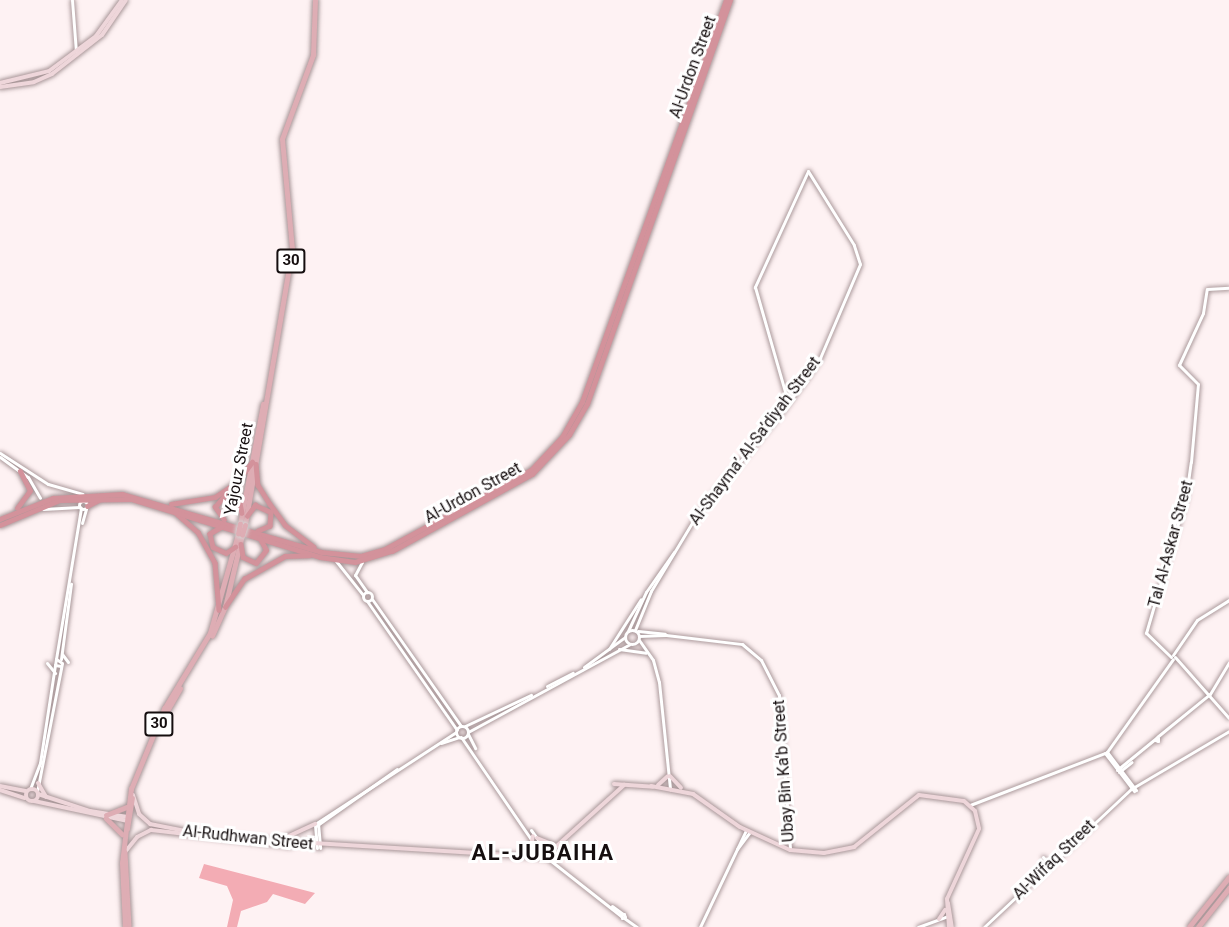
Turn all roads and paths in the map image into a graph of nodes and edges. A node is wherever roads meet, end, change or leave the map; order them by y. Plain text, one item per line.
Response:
1 (72, 0) edge
2 (124, 0) edge
3 (314, 0) edge
4 (728, 0) edge
5 (75, 38) junction
6 (97, 38) junction
7 (86, 45) junction
8 (76, 52) junction
9 (8, 84) junction
10 (0, 85) edge
11 (629, 283) junction
12 (1229, 288) edge
13 (612, 313) junction
14 (611, 339) junction
15 (595, 365) junction
16 (788, 402) junction
17 (0, 455) edge
18 (254, 463) junction
19 (20, 471) junction
20 (83, 494) junction
21 (40, 498) dead end
22 (107, 498) junction
23 (87, 506) junction
24 (166, 506) junction
25 (80, 508) junction
26 (44, 509) dead end
27 (13, 512) junction
28 (244, 515) junction
29 (0, 519) edge
30 (81, 524) junction
31 (0, 525) edge
32 (228, 525) junction
33 (254, 533) junction
34 (240, 534) junction
35 (240, 544) junction
36 (235, 547) junction
37 (675, 550) junction
38 (321, 554) junction
39 (335, 560) junction
40 (366, 560) junction
41 (71, 582) junction
42 (365, 594) junction
43 (645, 596) junction
44 (372, 599) junction
45 (1229, 600) edge
46 (367, 602) junction
47 (222, 609) junction
48 (628, 630) junction
49 (636, 631) junction
50 (666, 635) junction
51 (625, 637) junction
52 (639, 638) junction
53 (632, 644) junction
54 (61, 648) junction
55 (610, 651) junction
56 (646, 653) junction
57 (1173, 657) junction
58 (601, 658) junction
59 (56, 659) junction
60 (61, 659) junction
61 (653, 662) junction
62 (1229, 662) edge
63 (47, 663) dead end
64 (55, 665) junction
65 (61, 666) junction
66 (57, 673) junction
67 (1210, 694) junction
68 (1229, 718) edge
69 (463, 726) junction
70 (457, 731) junction
71 (1229, 731) edge
72 (468, 733) junction
73 (460, 737) junction
74 (1106, 753) junction
75 (1119, 771) junction
76 (669, 775) junction
77 (38, 783) junction
78 (653, 786) junction
79 (622, 787) junction
80 (0, 788) edge
81 (669, 788) junction
82 (681, 788) junction
83 (1133, 789) junction
84 (29, 790) junction
85 (38, 793) junction
86 (614, 794) junction
87 (133, 795) junction
88 (26, 798) junction
89 (48, 800) junction
90 (34, 801) junction
91 (707, 803) junction
92 (970, 805) junction
93 (127, 807) junction
94 (106, 816) junction
95 (127, 819) junction
96 (317, 824) junction
97 (154, 828) junction
98 (748, 831) junction
99 (123, 837) junction
100 (535, 837) junction
101 (563, 839) junction
102 (229, 840) junction
103 (238, 841) junction
104 (274, 842) junction
105 (554, 845) junction
106 (319, 847) junction
107 (790, 850) junction
108 (125, 852) junction
109 (544, 853) junction
110 (530, 854) junction
111 (519, 855) junction
112 (1043, 857) dead end
113 (1049, 864) junction
114 (1229, 877) edge
115 (1229, 888) edge
116 (951, 891) junction
117 (945, 909) junction
118 (948, 918) junction
119 (939, 919) junction
120 (933, 922) junction
121 (127, 927) edge
122 (637, 927) edge
123 (700, 927) edge
124 (918, 927) edge
125 (951, 927) edge
126 (984, 927) edge
127 (1189, 927) edge
128 (1198, 927) edge

1 - 5 street
2 - 6 main road
3 - 18 main road, Yajouz Street / 30
4 - 11 highway, Al-Urdon Street
4 - 13 highway, Al-Urdon Street
5 - 7 street
5 - 8 street
6 - 7 main road
6 - 9 main road
7 - 8 main road
8 - 9 main road
9 - 10 main road
11 - 13 highway
11 - 14 highway, Al-Urdon Street
12 - 57 street, Tal Al-Askar Street
13 - 15 highway, Al-Urdon Street
14 - 15 highway
14 - 40 highway, Al-Urdon Street
15 - 38 highway, Al-Urdon Street
16 - 16 street, Al-Shayma’ Al-Sa’diyah Street
16 - 37 street, Al-Shayma’ Al-Sa’diyah Street
17 - 19 street
17 - 20 street
18 - 24 highway
18 - 28 main road, Yajouz Street / 30
18 - 38 highway
19 - 21 street
19 - 27 highway
20 - 24 highway, Al-Urdon Street
20 - 27 highway, Al-Urdon Street
22 - 23 highway
22 - 24 highway, Al-Urdon Street
22 - 31 highway, Al-Urdon Street
23 - 25 street
23 - 25 street
23 - 30 street
24 - 32 highway, Al-Urdon Street
24 - 47 highway
25 - 26 street
25 - 30 street
27 - 29 highway, Al-Urdon Street
28 - 32 highway
28 - 33 highway
28 - 34 main road, Yajouz Street / 30, bridge
30 - 41 street
32 - 33 highway, Al-Urdon Street
32 - 36 highway
33 - 35 highway
33 - 38 highway, Al-Urdon Street
34 - 35 main road, Yajouz Street / 30
34 - 36 main road, Yajouz Street / 30
35 - 47 main road, Yajouz Street / 30
36 - 47 main road, Yajouz Street / 30
37 - 43 street, Al-Shayma’ Al-Sa’diyah Street
37 - 49 street, Al-Shayma’ Al-Sa’diyah Street
38 - 39 highway, Al-Urdon Street
38 - 47 highway
39 - 40 highway, Al-Urdon Street
39 - 42 street
40 - 42 street
41 - 54 street
41 - 59 street
42 - 44 street
42 - 46 street
43 - 48 street, Al-Shayma’ Al-Sa’diyah Street
43 - 55 street
44 - 46 street
44 - 69 street
45 - 57 street
46 - 70 street
47 - 87 main road, Yajouz Street / 30
47 - 93 main road, Yajouz Street / 30
48 - 49 street
48 - 51 street, Al-Shayma’ Al-Sa’diyah Street
49 - 50 street
49 - 52 street
50 - 52 street
50 - 107 street, Ubay Bin Ka‘b Street
51 - 53 street
51 - 55 street
52 - 53 street
52 - 61 street
53 - 55 street
53 - 56 street
54 - 60 street
54 - 66 street
55 - 56 street
55 - 58 street
56 - 61 street
57 - 67 street
57 - 74 street
58 - 69 street
58 - 72 street
59 - 60 street
59 - 64 street
60 - 65 street
61 - 76 street
62 - 67 street
63 - 66 street
64 - 65 street
64 - 66 street
65 - 66 street
66 - 77 street
66 - 84 street
67 - 68 street
67 - 75 street
69 - 70 street
69 - 72 street
70 - 73 street
70 - 96 street
71 - 83 street, Al-Wifaq Street
72 - 73 street
72 - 100 street
73 - 96 street
73 - 100 street
74 - 75 street
74 - 92 street
75 - 83 street
76 - 78 main road
76 - 81 street
76 - 82 main road
77 - 85 street
77 - 89 main road
78 - 79 main road
78 - 81 main road
79 - 86 main road, Al-Rudhwan Street
79 - 86 main road
80 - 84 main road
80 - 88 main road
81 - 82 main road
81 - 91 main road
82 - 91 main road
83 - 113 street, Al-Wifaq Street
84 - 85 main road
84 - 88 main road
85 - 89 main road
85 - 90 main road
86 - 101 main road, Al-Rudhwan Street
87 - 95 main road, Yajouz Street / 30
87 - 97 main road
88 - 90 main road
89 - 94 main road
90 - 94 main road
91 - 98 main road
92 - 107 main road
92 - 116 main road
93 - 94 main road
93 - 95 main road, Yajouz Street / 30
94 - 95 main road
94 - 99 main road
95 - 99 main road, Yajouz Street / 30
95 - 108 main road, Yajouz Street / 30
96 - 104 main road
96 - 106 street
97 - 102 main road
97 - 102 main road, Al-Rudhwan Street
97 - 108 main road
98 - 107 main road
98 - 123 street
99 - 121 main road, Yajouz Street / 30
100 - 105 main road
100 - 109 street
100 - 110 main road
101 - 105 main road, Al-Rudhwan Street
101 - 109 main road, Al-Rudhwan Street
102 - 103 main road
103 - 104 main road, Al-Rudhwan Street
103 - 106 main road, Al-Rudhwan Street
104 - 106 main road, Al-Rudhwan Street
105 - 109 main road, Al-Rudhwan Street
106 - 111 main road, Al-Rudhwan Street
108 - 121 main road, Yajouz Street / 30
109 - 110 main road, Al-Rudhwan Street
109 - 111 main road, Al-Rudhwan Street
109 - 122 street
110 - 111 main road, Al-Rudhwan Street
112 - 113 street
113 - 126 street, Al-Wifaq Street
114 - 127 main road
115 - 128 main road
116 - 117 main road
116 - 118 main road
117 - 118 main road
117 - 119 main road
118 - 119 street
118 - 120 street
118 - 125 main road
119 - 120 street
120 - 124 street

